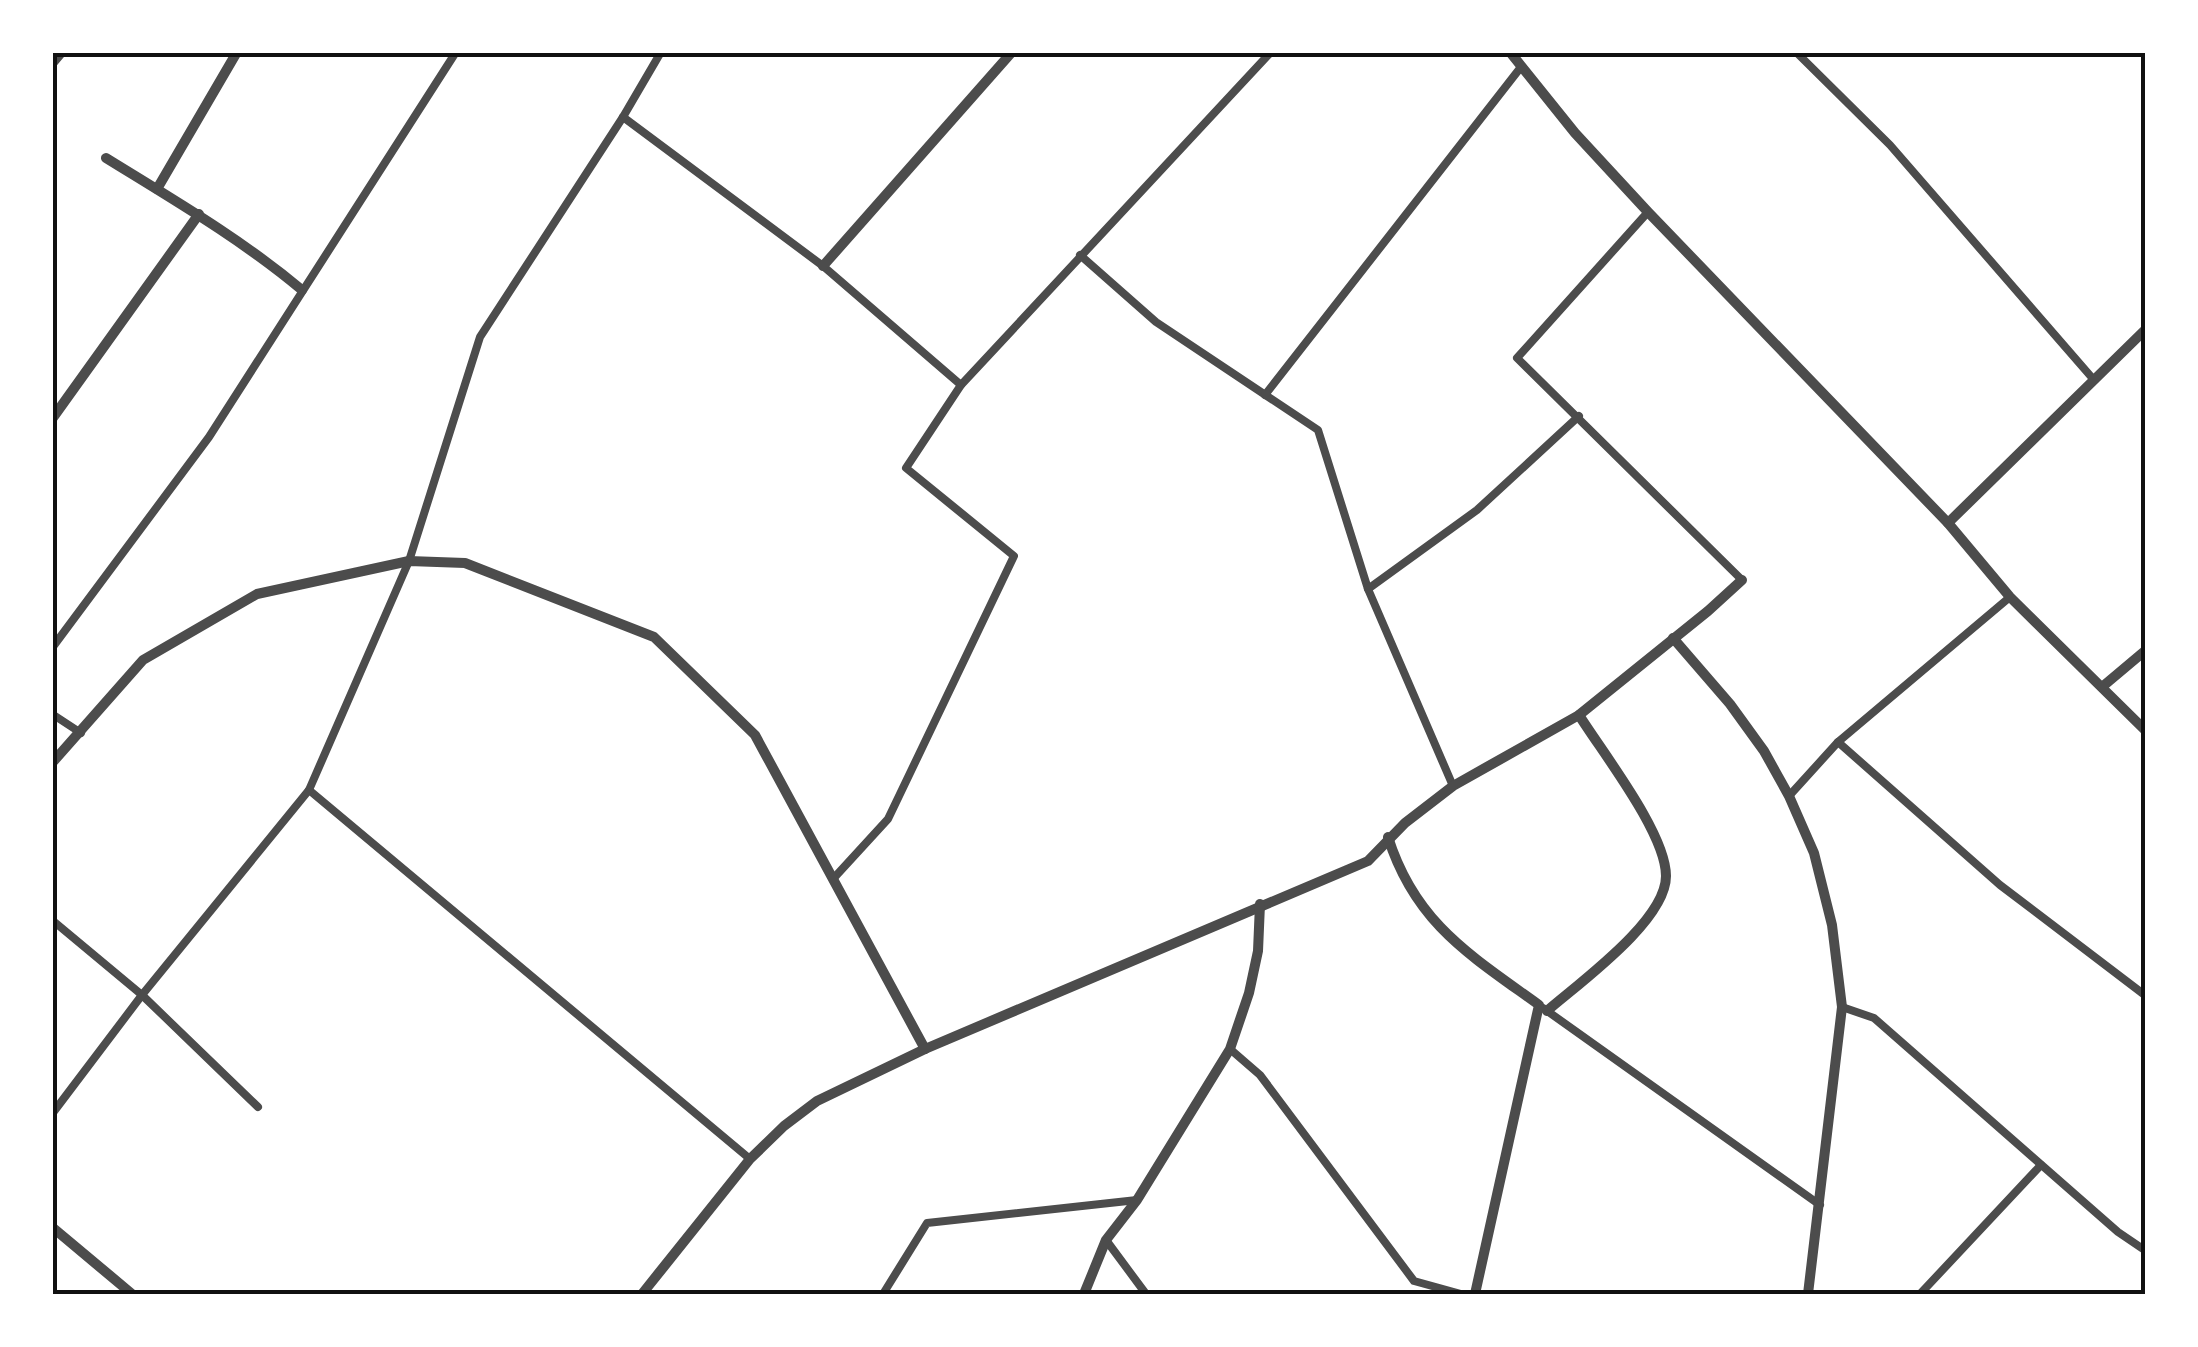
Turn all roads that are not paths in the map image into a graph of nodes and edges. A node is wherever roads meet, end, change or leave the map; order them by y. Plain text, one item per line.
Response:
1 (62, 52) edge
2 (237, 52) edge
3 (456, 52) edge
4 (661, 52) edge
5 (1012, 52) edge
6 (1271, 52) edge
7 (1510, 52) edge
8 (1796, 52) edge
9 (52, 65) edge
10 (1521, 66) junction
11 (623, 117) junction
12 (106, 158) dead end
13 (157, 189) junction
14 (1648, 212) junction
15 (199, 214) junction
16 (1080, 255) junction
17 (823, 266) junction
18 (302, 290) junction
19 (2146, 329) edge
20 (2094, 380) junction
21 (961, 385) junction
22 (1264, 395) junction
23 (1579, 416) junction
24 (52, 420) edge
25 (1948, 524) junction
26 (409, 560) junction
27 (1742, 580) joint
28 (1368, 588) junction
29 (2010, 597) junction
30 (1673, 638) junction
31 (52, 648) edge
32 (2146, 650) edge
33 (2102, 687) junction
34 (52, 714) edge
35 (1579, 715) junction
36 (2146, 731) edge
37 (81, 733) junction
38 (1838, 742) junction
39 (52, 764) edge
40 (1453, 786) junction
41 (308, 790) junction
42 (1789, 796) junction
43 (1388, 837) junction
44 (832, 879) junction
45 (1260, 904) junction
46 (52, 920) edge
47 (142, 994) junction
48 (2146, 996) edge
49 (1842, 1006) junction
50 (1543, 1008) junction
51 (925, 1049) junction
52 (1230, 1049) junction
53 (258, 1107) dead end
54 (52, 1114) edge
55 (750, 1159) junction
56 (2042, 1165) junction
57 (1137, 1200) junction
58 (1820, 1205) junction
59 (52, 1226) edge
60 (1106, 1240) junction
61 (2146, 1251) edge
62 (132, 1294) edge
63 (642, 1294) edge
64 (883, 1294) edge
65 (1084, 1294) edge
66 (1146, 1294) edge
67 (1461, 1294) edge
68 (1475, 1294) edge
69 (1808, 1294) edge
70 (1920, 1294) edge

1 - 9 lane
2 - 13 street
3 - 18 lane
4 - 11 lane
5 - 17 street
6 - 16 lane
7 - 10 street
8 - 20 lane
10 - 14 street
10 - 22 lane
11 - 17 lane
11 - 26 lane
12 - 13 street
13 - 15 street
14 - 23 lane
14 - 25 street
15 - 18 street
15 - 24 street
16 - 21 lane
16 - 22 lane
17 - 21 lane
18 - 31 lane
19 - 20 street
20 - 25 street
21 - 44 lane
22 - 28 lane
23 - 27 lane
23 - 28 lane
25 - 29 street
26 - 37 street
26 - 41 lane
26 - 44 street
27 - 30 street
28 - 40 lane
29 - 33 street
29 - 38 lane
30 - 35 street
30 - 42 street
32 - 33 street
33 - 36 street
34 - 37 lane
35 - 40 street
35 - 50 street
37 - 39 street
38 - 42 lane
38 - 48 lane
40 - 43 street
41 - 47 lane
41 - 55 lane
42 - 49 street
43 - 45 street
43 - 50 street
44 - 51 street
45 - 51 street
45 - 52 street
46 - 47 lane
47 - 53 lane
47 - 54 lane
49 - 56 lane
49 - 58 street
50 - 58 lane
50 - 68 street
51 - 55 street
52 - 57 street
52 - 67 lane
55 - 63 street
56 - 61 lane
56 - 70 lane
57 - 60 street
57 - 64 lane
58 - 69 street
59 - 62 street
60 - 65 street
60 - 66 lane

